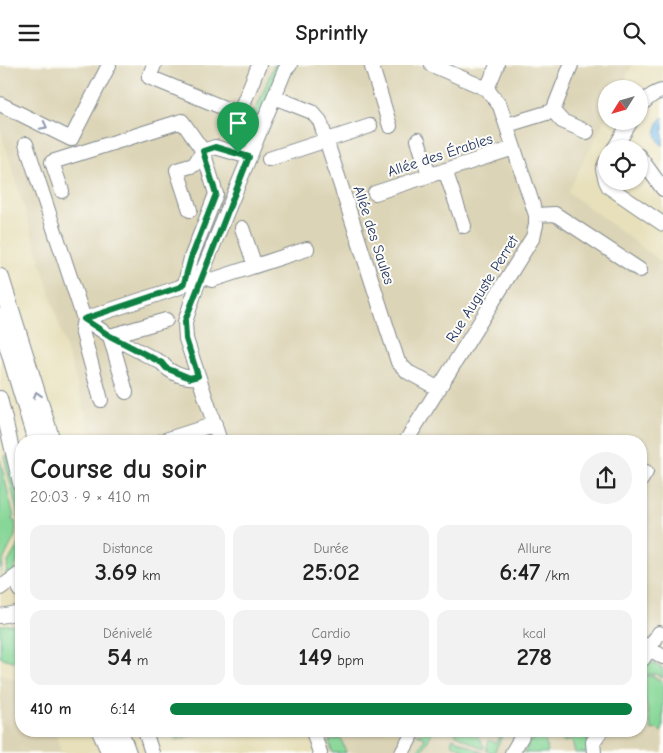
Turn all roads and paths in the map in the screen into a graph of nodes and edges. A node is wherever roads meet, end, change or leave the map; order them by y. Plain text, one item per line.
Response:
1 (109, 65) edge
2 (154, 65) edge
3 (259, 65) edge
4 (290, 65) edge
5 (373, 65) edge
6 (433, 65) edge
7 (497, 65) edge
8 (571, 65) edge
9 (487, 89) junction
10 (663, 91) edge
11 (274, 97) junction
12 (648, 99) edge
13 (0, 104) edge
14 (553, 111) junction
15 (239, 114) junction
16 (262, 124) junction
17 (507, 125) junction
18 (370, 126) dead end
19 (390, 126) dead end
20 (626, 130) edge
21 (587, 132) dead end
22 (624, 134) junction
23 (327, 140) junction
24 (620, 140) edge
25 (628, 140) edge
26 (418, 141) dead end
27 (26, 144) dead end
28 (514, 148) junction
29 (203, 151) junction
30 (249, 157) junction
31 (269, 159) dead end
32 (648, 168) edge
33 (445, 170) junction
34 (430, 175) junction
35 (663, 189) edge
36 (613, 190) edge
37 (62, 191) dead end
38 (375, 193) dead end
39 (190, 210) dead end
40 (536, 215) junction
41 (663, 224) edge
42 (464, 226) dead end
43 (242, 228) dead end
44 (307, 249) dead end
45 (255, 266) junction
46 (640, 270) dead end
47 (202, 276) junction
48 (0, 278) edge
49 (0, 318) edge
50 (84, 319) junction
51 (166, 320) dead end
52 (110, 336) junction
53 (197, 373) junction
54 (439, 389) junction
55 (126, 392) dead end
56 (0, 398) edge
57 (101, 400) dead end
58 (215, 425) junction
59 (35, 435) edge
60 (49, 435) edge
61 (194, 435) edge
62 (218, 435) edge
63 (410, 435) edge
64 (15, 462) edge
65 (15, 579) edge
66 (0, 588) edge
67 (15, 613) edge
68 (0, 616) edge
69 (659, 633) dead end
70 (647, 648) edge
71 (647, 651) edge
72 (663, 657) edge
73 (104, 737) edge
74 (121, 737) edge
75 (148, 737) edge
76 (315, 737) edge
77 (411, 737) edge
78 (521, 737) edge
79 (596, 737) edge
80 (111, 753) edge
81 (127, 753) edge
82 (152, 753) edge
83 (320, 753) edge
84 (402, 753) edge
85 (512, 753) edge
86 (594, 753) edge

13 -> 1 street
2 - 15 street
3 - 15 street
4 - 11 street
5 - 19 street
6 - 9 street
7 - 9 street
8 - 14 street
9 - 17 street, Rue Auguste Perret
10 - 12 street
11 - 16 street
11 - 23 street, Allée des Saules
14 - 17 street
14 - 21 street
15 - 16 street
16 - 30 street
17 - 28 street, Rue Auguste Perret
18 - 23 street
20 - 22 street
22 - 24 street
22 - 25 street
23 - 31 street
23 - 54 street, Allée des Saules
26 - 34 street
27 - 50 street
28 - 33 street, Allée des Érables
28 - 40 street, Rue Auguste Perret
29 - 30 street
29 - 37 street
29 - 39 street
29 - 50 street
30 - 47 street
32 - 35 street
33 - 34 street, Allée des Érables
33 - 42 street
34 - 38 street, Allée des Érables
36 - 41 street
40 - 46 street
40 - 54 street, Rue Auguste Perret
43 - 45 street
44 - 45 street
45 - 47 street
47 - 53 street
60 -> 48 main road
49 - 59 main road
50 - 52 street
50 - 57 street
51 - 52 street
52 - 53 street
52 - 55 street
53 - 58 street
54 - 63 street, Rue Auguste Perret
56 - 64 street
58 - 61 street
58 - 62 street
65 - 66 street
67 - 68 street
69 - 70 street
71 - 72 street
73 - 80 main road
74 - 81 main road
75 - 82 street
76 - 83 street
77 - 84 street
78 - 85 street
79 - 86 street

